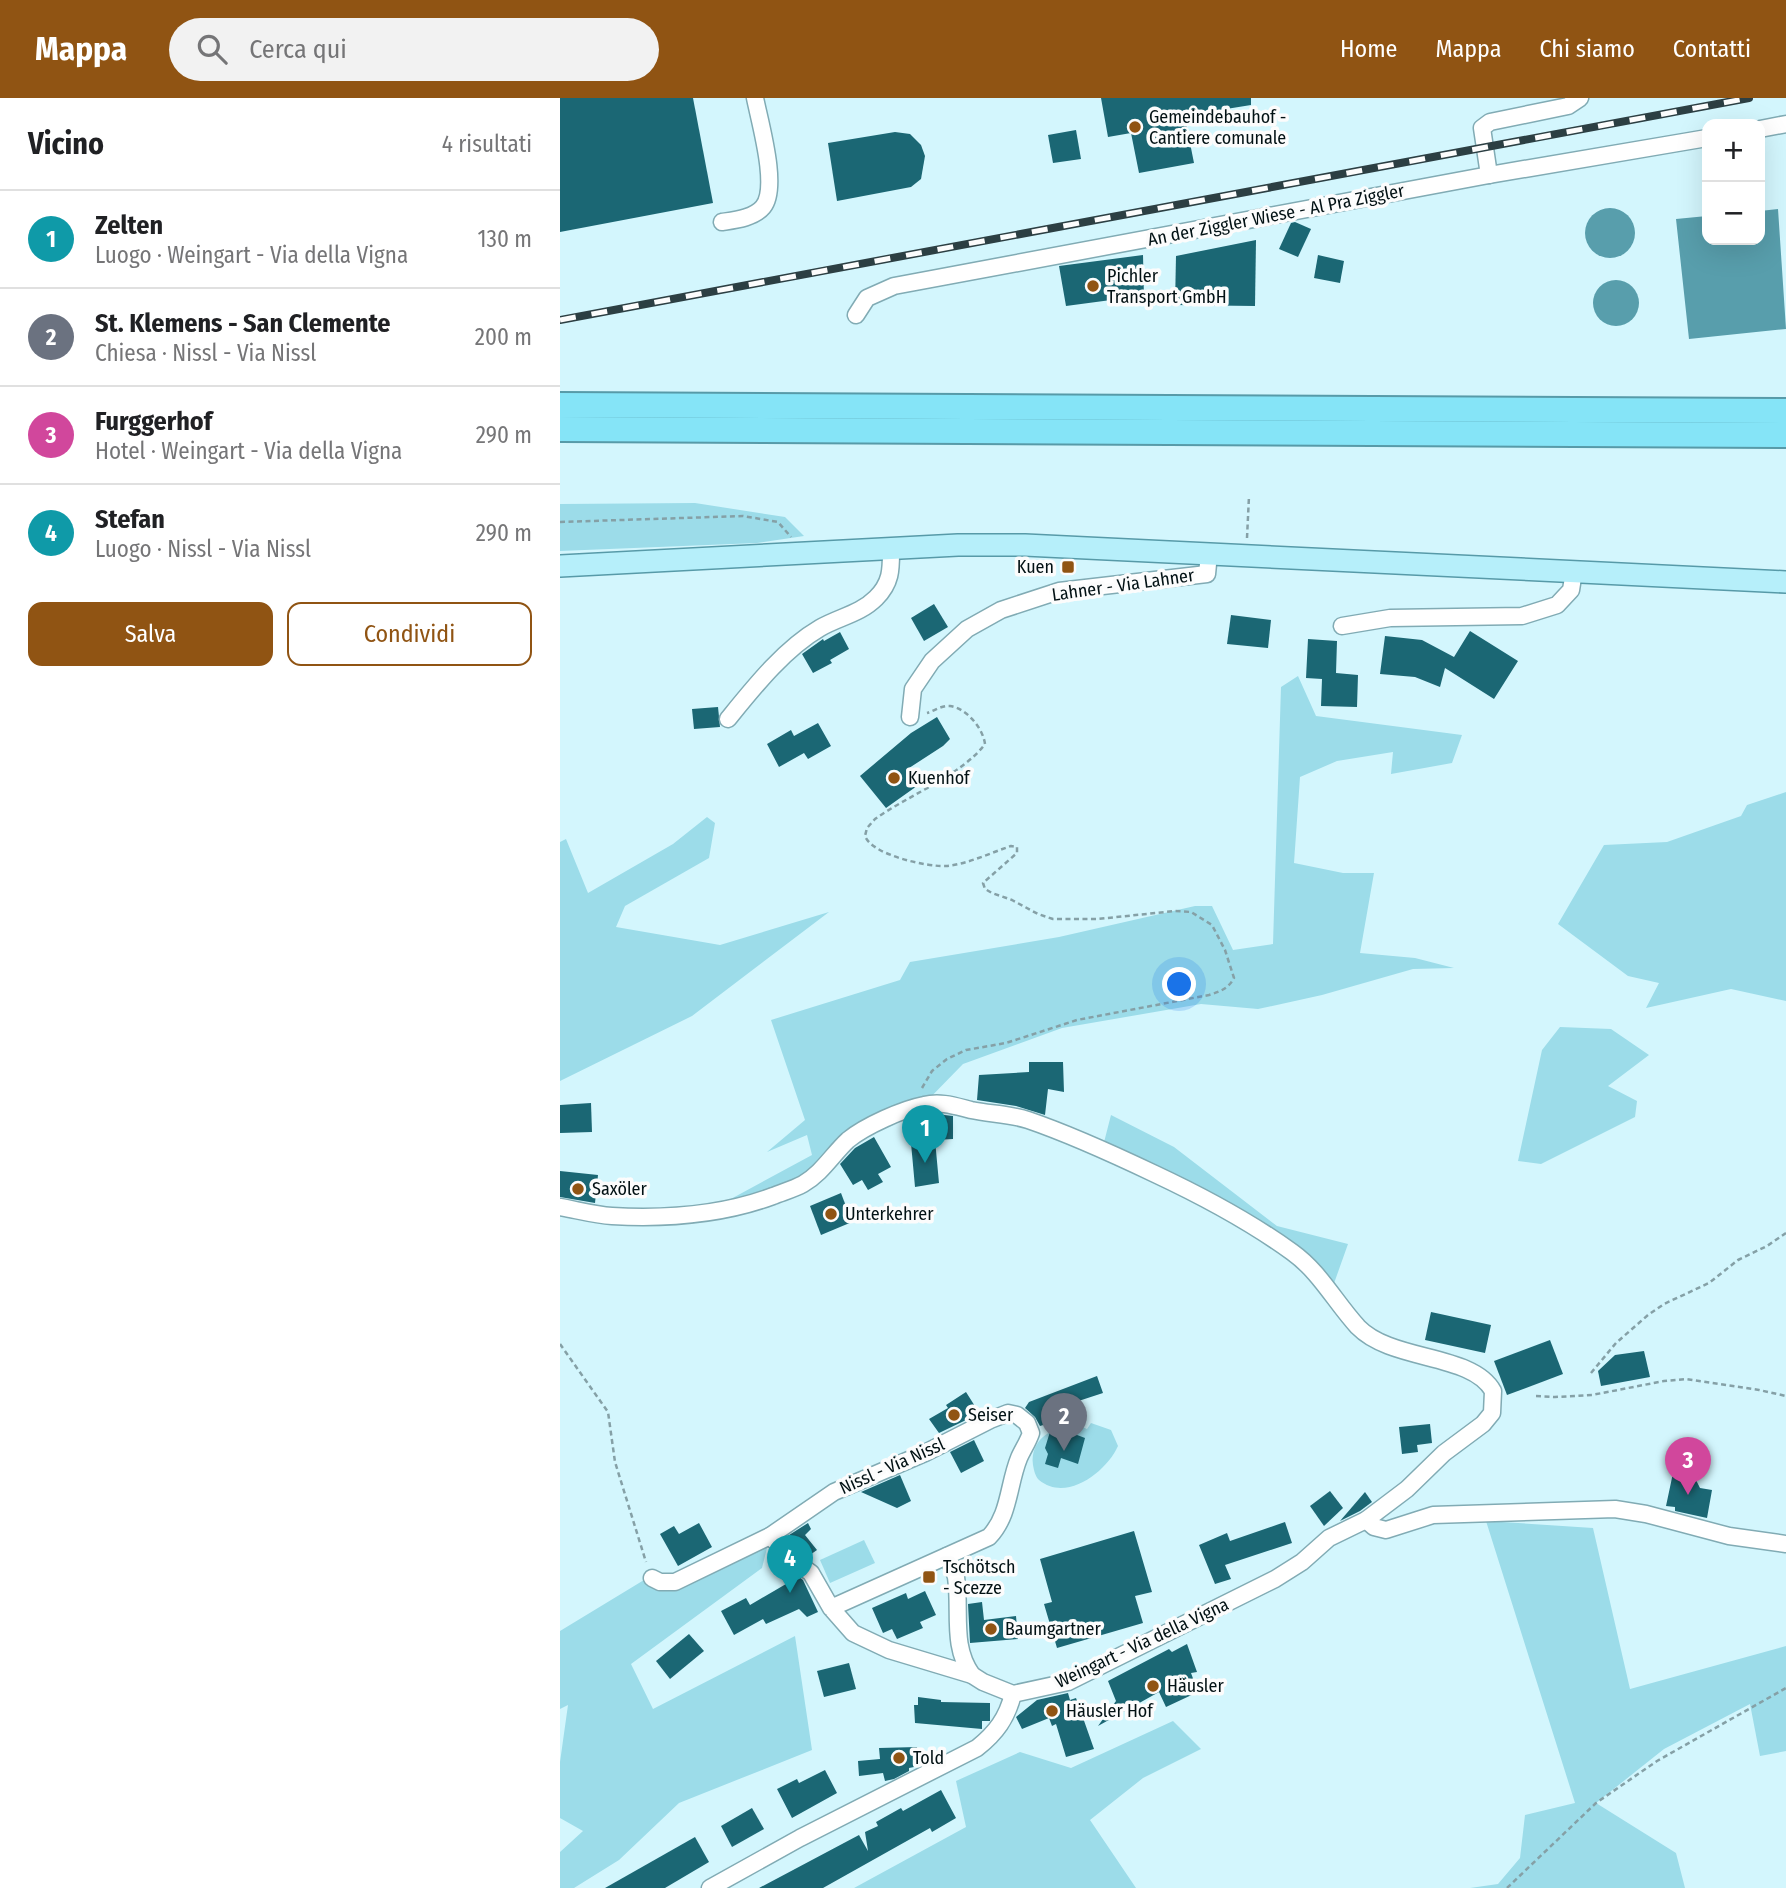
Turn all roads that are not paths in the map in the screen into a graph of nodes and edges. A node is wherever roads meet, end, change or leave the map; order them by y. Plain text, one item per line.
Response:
1 (755, 98) edge
2 (1578, 99) edge
3 (1786, 124) edge
4 (1765, 128) edge
5 (1702, 139) edge
6 (1489, 175) junction
7 (722, 222) dead end
8 (856, 316) dead end
9 (560, 405) edge
10 (1786, 411) edge
11 (560, 429) edge
12 (1786, 435) edge
13 (891, 548) junction
14 (1209, 554) junction
15 (560, 566) edge
16 (1574, 571) junction
17 (1786, 582) edge
18 (1342, 626) dead end
19 (910, 717) road end
20 (728, 719) dead end
21 (560, 1207) edge
22 (1366, 1520) junction
23 (770, 1536) junction
24 (1786, 1544) edge
25 (947, 1556) junction
26 (652, 1578) road end
27 (831, 1608) junction
28 (972, 1675) junction
29 (1013, 1694) junction
30 (710, 1888) edge

1 - 7 street
2 - 6 street
3 - 4 street
5 - 6 street, An der Ziggler Wiese - Al Pra Ziggler
6 - 8 street, An der Ziggler Wiese - Al Pra Ziggler
9 - 10 highway
11 - 12 highway
13 - 14 main road
13 - 15 main road
13 - 20 street
14 - 16 main road
14 - 19 street, Lahner - Via Lahner
16 - 17 main road
16 - 18 street
21 - 22 street, Weingart - Via della Vigna
22 - 24 street
22 - 29 street, Weingart - Via della Vigna
23 - 25 street, Nissl - Via Nissl
23 - 26 street
23 - 27 street
25 - 27 street, Nissl - Via Nissl
25 - 28 street
27 - 28 street
28 - 29 street
29 - 30 street

